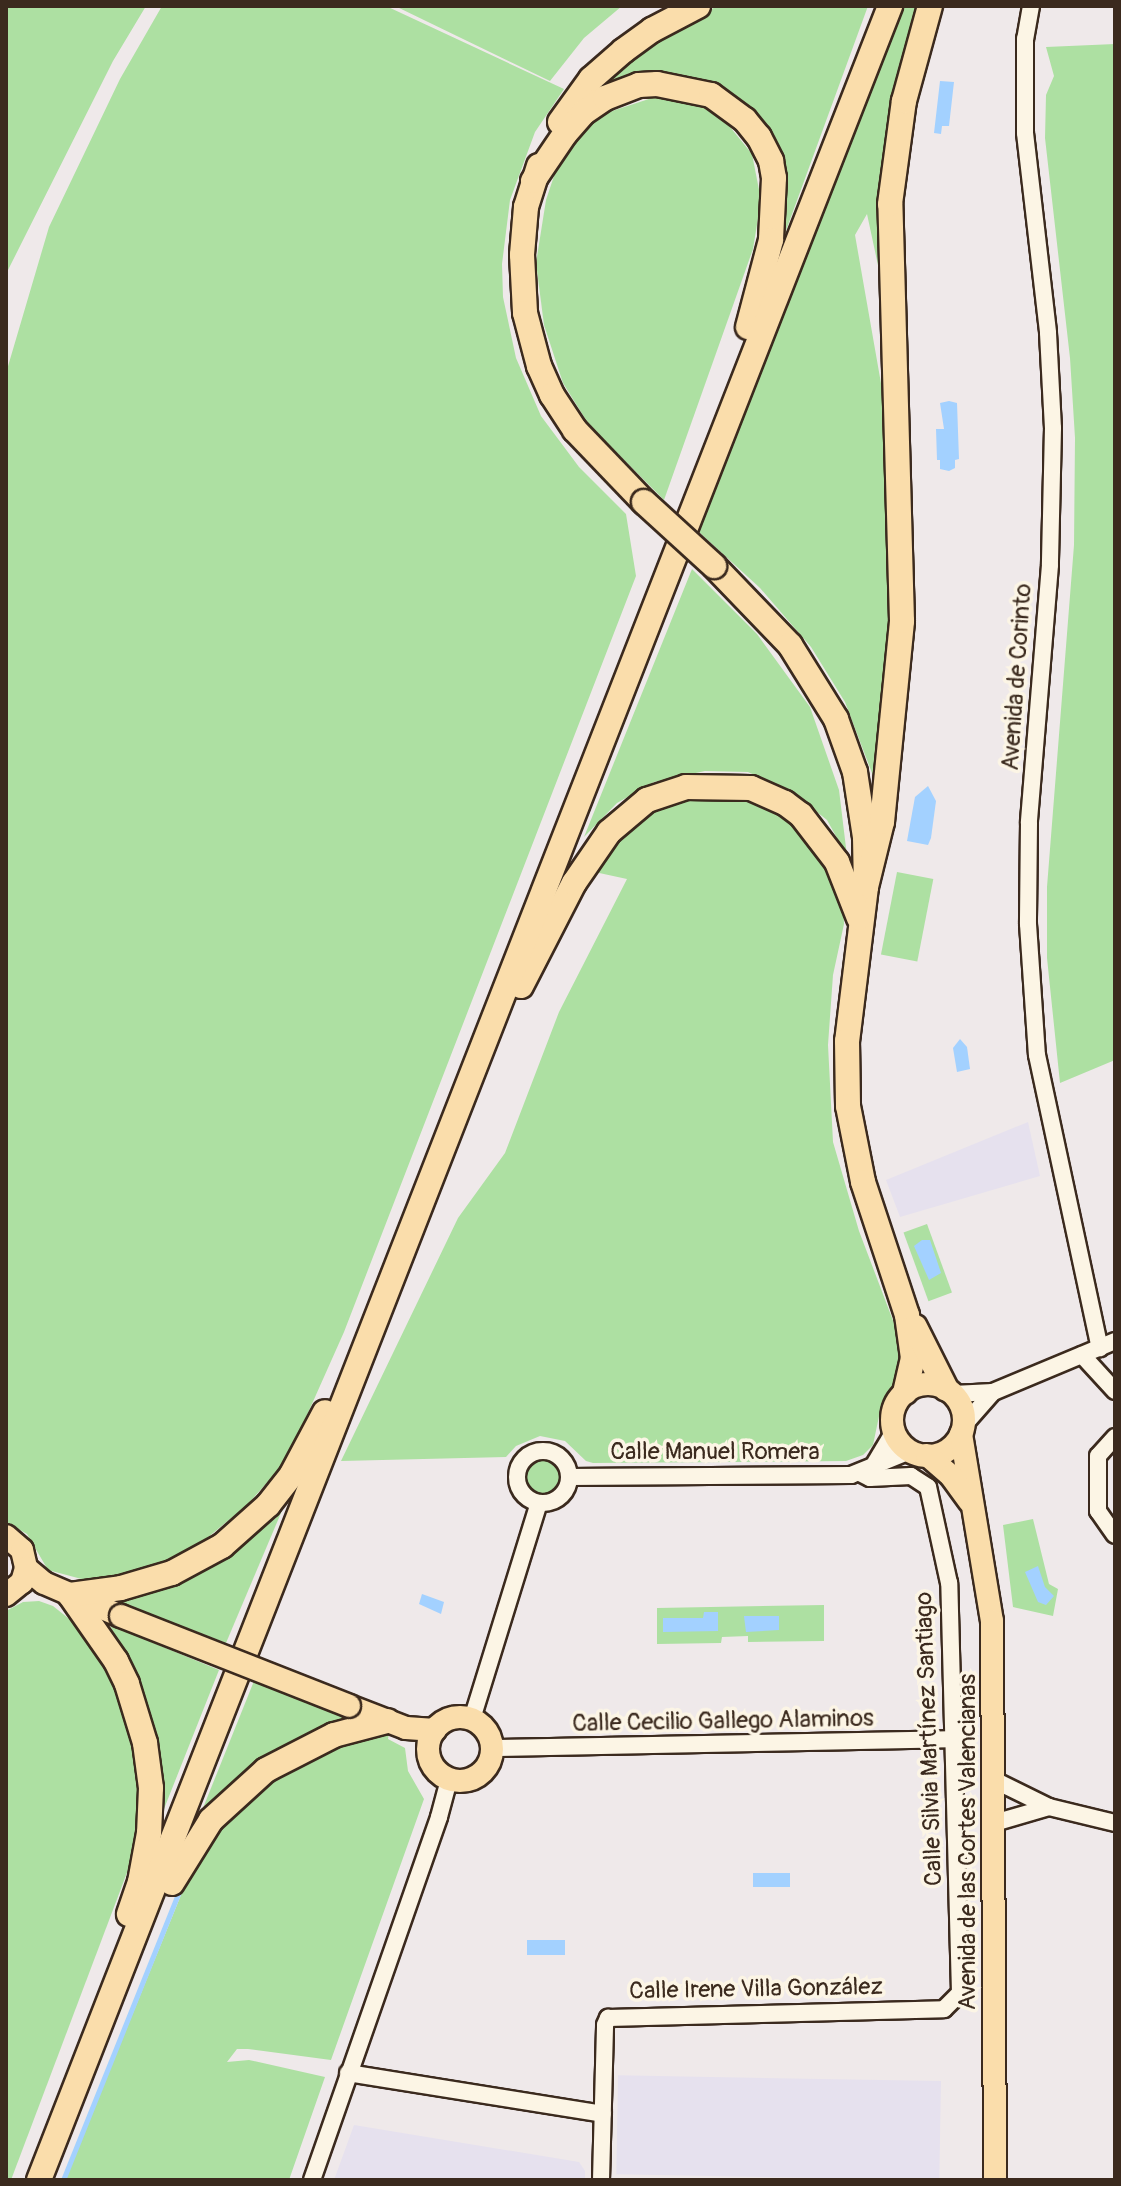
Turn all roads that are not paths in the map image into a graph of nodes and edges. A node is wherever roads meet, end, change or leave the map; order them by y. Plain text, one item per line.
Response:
1 (698, 6) edge
2 (890, 6) edge
3 (930, 6) edge
4 (1031, 6) edge
5 (533, 181) junction
6 (695, 498) junction
7 (866, 887) junction
8 (861, 925) junction
9 (471, 1075) junction
10 (409, 1233) junction
11 (907, 1315) junction
12 (1107, 1344) edge
13 (1082, 1355) junction
14 (950, 1391) junction
15 (1115, 1391) edge
16 (905, 1392) junction
17 (993, 1392) junction
18 (962, 1430) junction
19 (894, 1431) junction
20 (1115, 1437) edge
21 (918, 1453) junction
22 (875, 1463) junction
23 (860, 1473) junction
24 (569, 1477) junction
25 (919, 1479) joint
26 (539, 1503) junction
27 (971, 1506) junction
28 (1115, 1535) edge
29 (6, 1536) edge
30 (16, 1584) edge
31 (70, 1595) junction
32 (472, 1719) junction
33 (397, 1724) junction
34 (431, 1739) junction
35 (954, 1739) junction
36 (493, 1748) junction
37 (449, 1779) junction
38 (994, 1780) junction
39 (1049, 1807) junction
40 (994, 1823) junction
41 (1115, 1823) edge
42 (952, 2001) joint
43 (348, 2073) junction
44 (603, 2114) junction
45 (31, 2180) edge
46 (39, 2180) edge
47 (47, 2180) edge
48 (312, 2180) edge
49 (601, 2180) edge
50 (995, 2180) edge

1 - 5 highway
2 - 6 highway
3 - 7 highway
4 - 12 street, Avenida de Corinto
5 - 6 highway
5 - 7 highway, bridge
6 - 9 highway
7 - 8 highway
8 - 9 highway
8 - 11 highway
9 - 10 highway
10 - 31 highway
10 - 46 highway
11 - 14 highway
11 - 16 highway
12 - 13 street
13 - 15 street
13 - 17 street
14 - 16 main road
14 - 17 street
14 - 18 main road
16 - 19 main road
17 - 18 street
18 - 21 main road
18 - 27 main road, Avenida de las Cortes Valencianas
19 - 21 main road
19 - 22 street
20 - 28 street
21 - 22 street
21 - 27 main road, Avenida de las Cortes Valencianas
22 - 23 street
23 - 24 street, Calle Manuel Romera
23 - 25 street, Calle Manuel Romera
24 - 26 street
24 - 26 street
25 - 35 street, Calle Silvia Martínez Santiago
26 - 32 street
27 - 38 main road, Avenida de las Cortes Valencianas
29 - 30 main road
30 - 31 main road
31 - 33 main road, bridge
31 - 45 highway
32 - 34 main road
32 - 36 main road
33 - 34 main road
33 - 47 highway
34 - 37 main road
35 - 36 street, Calle Cecilio Gallego Alaminos
35 - 42 street, Calle Silvia Martínez Santiago
36 - 37 main road
37 - 43 street
38 - 39 street
38 - 40 main road, Avenida de las Cortes Valencianas
39 - 40 street
39 - 41 street
40 - 50 main road, Avenida de las Cortes Valencianas
42 - 44 street, Calle Irene Villa González
43 - 44 street
43 - 48 street
44 - 49 street

